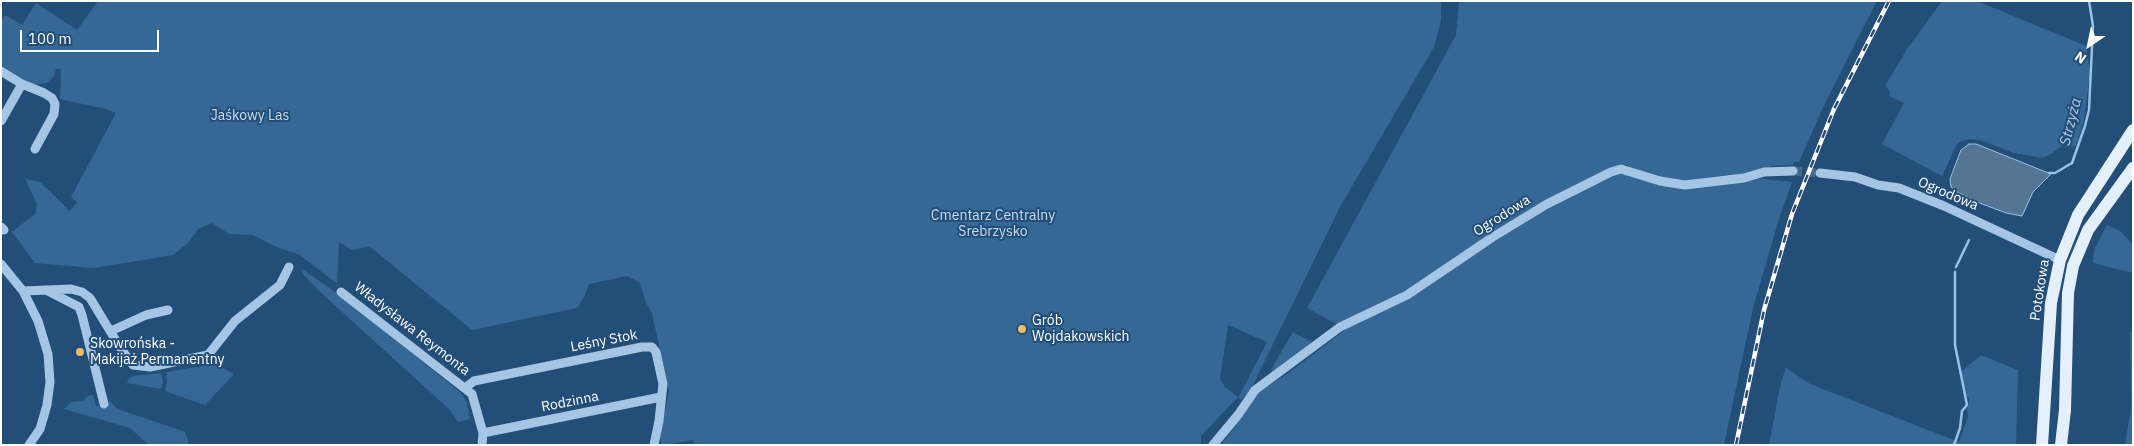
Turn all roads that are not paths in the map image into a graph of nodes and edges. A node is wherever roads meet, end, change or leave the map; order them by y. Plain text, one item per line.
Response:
1 (1, 71) edge
2 (22, 84) junction
3 (1, 121) edge
4 (2133, 130) edge
5 (35, 149) dead end
6 (2133, 168) edge
7 (1793, 171) tunnel mouth
8 (1820, 173) tunnel mouth
9 (2085, 204) junction
10 (2100, 213) junction
11 (2060, 260) junction
12 (1, 264) edge
13 (289, 267) dead end
14 (44, 289) junction
15 (23, 291) junction
16 (342, 292) dead end
17 (168, 310) dead end
18 (111, 331) junction
19 (466, 388) junction
20 (661, 398) junction
21 (104, 404) dead end
22 (483, 433) junction
23 (29, 445) edge
24 (482, 445) edge
25 (654, 445) edge
26 (1213, 445) edge
27 (2042, 445) edge
28 (2061, 445) edge

1 - 2 street
2 - 3 street
2 - 5 street
4 - 9 main road, Potokowa
6 - 10 main road, Potokowa
7 - 26 street, Ogrodowa
8 - 11 street, Ogrodowa
9 - 10 main road
9 - 11 main road, Potokowa
10 - 28 main road, Potokowa
11 - 27 main road, Potokowa
12 - 15 street
13 - 18 street
14 - 15 street
14 - 18 street
14 - 21 street
15 - 23 street
16 - 19 street, Władysława Reymonta
17 - 18 street
19 - 20 street, Leśny Stok
19 - 22 street, Władysława Reymonta
20 - 22 street, Rodzinna
20 - 25 street, Leśny Stok
22 - 24 street, Władysława Reymonta

